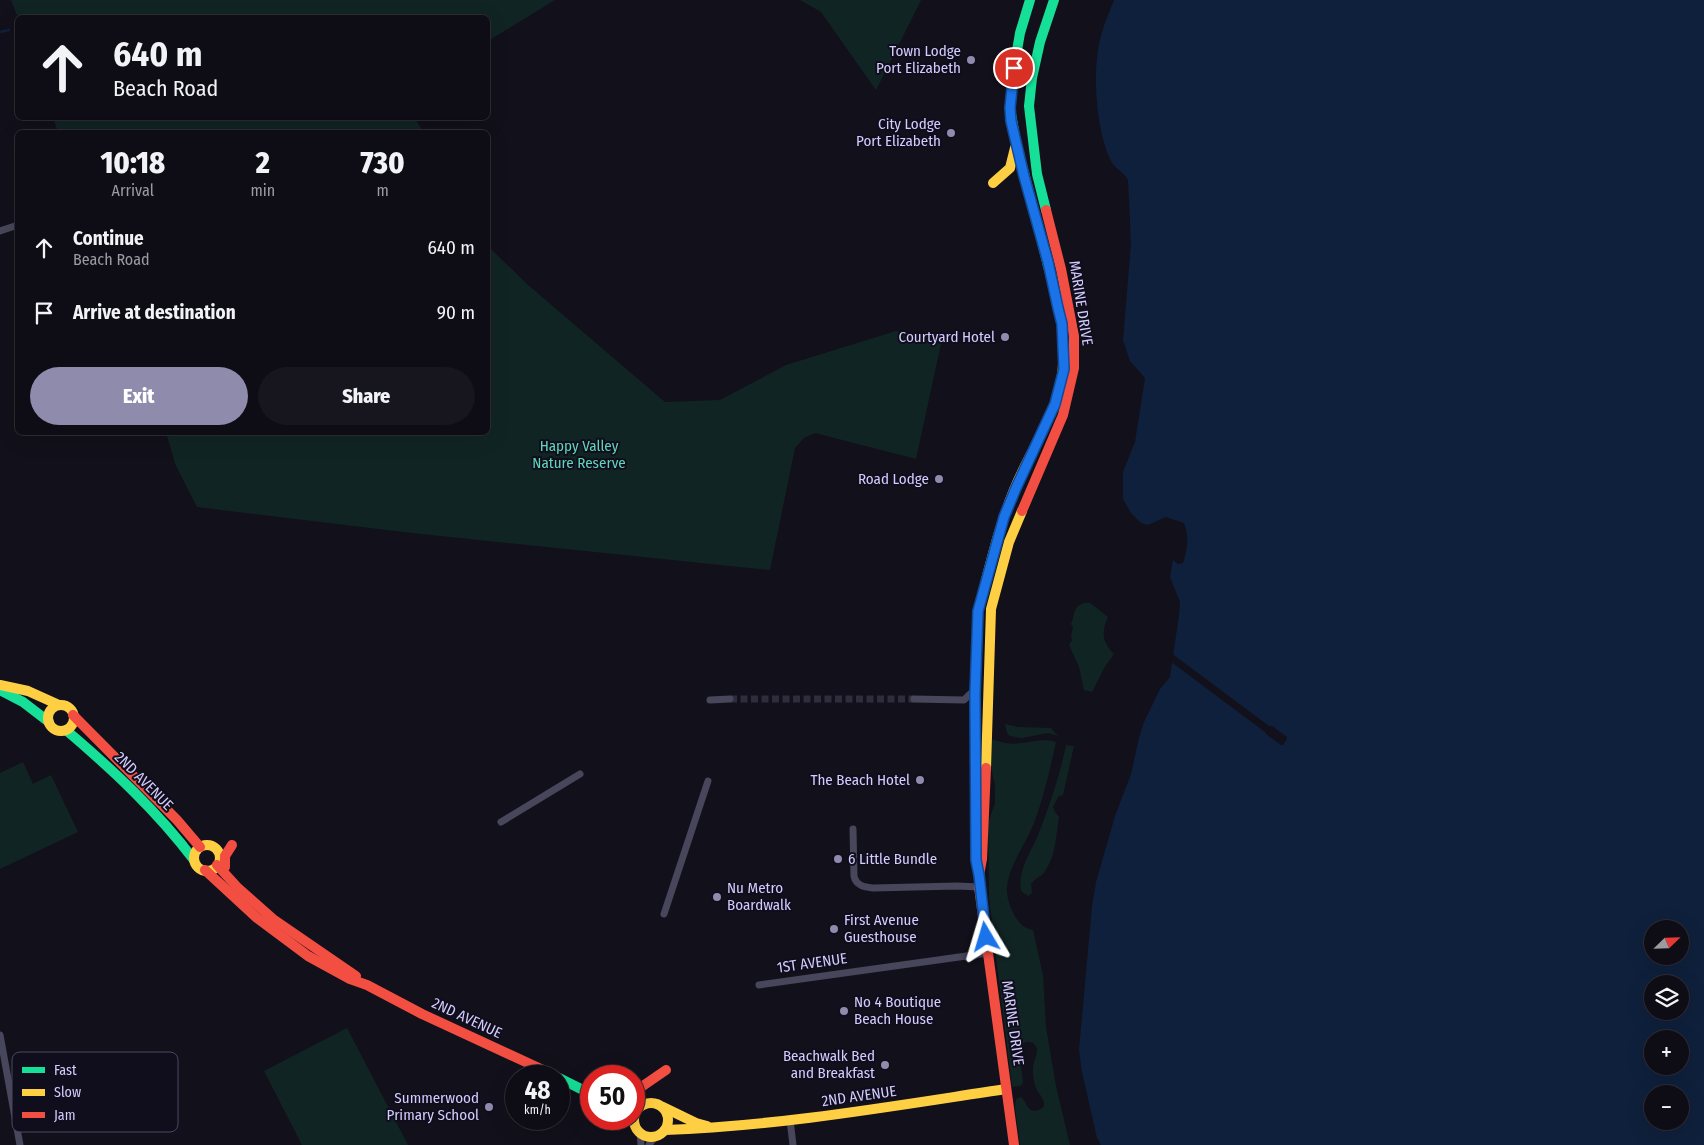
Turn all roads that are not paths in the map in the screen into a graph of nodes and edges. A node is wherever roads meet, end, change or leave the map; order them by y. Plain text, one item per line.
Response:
1 (1030, 0) edge
2 (1054, 0) edge
3 (1016, 142) junction
4 (993, 182) dead end
5 (15, 226) edge
6 (0, 231) edge
7 (0, 685) edge
8 (0, 690) edge
9 (975, 694) junction
10 (730, 699) tunnel mouth
11 (914, 699) tunnel mouth
12 (710, 700) dead end
13 (59, 705) junction
14 (73, 715) junction
15 (48, 722) junction
16 (66, 730) junction
17 (580, 774) dead end
18 (708, 781) dead end
19 (502, 822) dead end
20 (853, 829) dead end
21 (232, 845) dead end
22 (200, 847) junction
23 (194, 860) junction
24 (217, 865) junction
25 (205, 870) junction
26 (979, 875) junction
27 (979, 887) junction
28 (244, 893) junction
29 (664, 914) dead end
30 (298, 943) junction
31 (988, 953) junction
32 (759, 985) dead end
33 (0, 1035) edge
34 (531, 1065) edge
35 (666, 1070) dead end
36 (645, 1084) edge
37 (1006, 1089) junction
38 (12, 1101) edge
39 (645, 1104) edge
40 (662, 1107) junction
41 (790, 1120) junction
42 (715, 1128) junction
43 (665, 1130) junction
44 (18, 1132) edge
45 (640, 1132) joint
46 (655, 1136) junction
47 (20, 1145) edge
48 (641, 1145) edge
49 (649, 1145) edge
50 (793, 1145) edge
51 (1014, 1145) edge

1 - 3 main road, MARINE DRIVE
2 - 26 main road, MARINE DRIVE
3 - 4 main road
3 - 9 main road, MARINE DRIVE
5 - 6 street
7 - 13 main road, 2ND AVENUE
8 - 15 main road, 2ND AVENUE
9 - 11 street
9 - 26 main road, MARINE DRIVE
10 - 12 street
13 - 14 main road, 2ND AVENUE
13 - 15 main road
14 - 16 main road
14 - 22 main road, 2ND AVENUE
15 - 16 main road, 2ND AVENUE
16 - 23 main road, 2ND AVENUE
17 - 19 street
18 - 29 street
20 - 27 street
21 - 28 main road
22 - 23 main road
22 - 24 main road, 2ND AVENUE
23 - 25 main road, 2ND AVENUE
24 - 25 main road
24 - 28 main road, 2ND AVENUE
25 - 30 main road, 2ND AVENUE
26 - 27 main road, MARINE DRIVE
27 - 31 main road, MARINE DRIVE
28 - 30 main road, 2ND AVENUE
30 - 34 main road, 2ND AVENUE
31 - 32 street, 1ST AVENUE
31 - 37 main road, MARINE DRIVE
33 - 38 street
35 - 36 main road
37 - 41 main road, 2ND AVENUE
37 - 51 main road, MARINE DRIVE
39 - 40 main road
40 - 42 main road, 2ND AVENUE
40 - 43 main road
41 - 42 main road, 2ND AVENUE
41 - 50 street
42 - 43 main road, 2ND AVENUE
43 - 46 main road
44 - 47 street
45 - 46 main road
45 - 48 street
46 - 49 street

